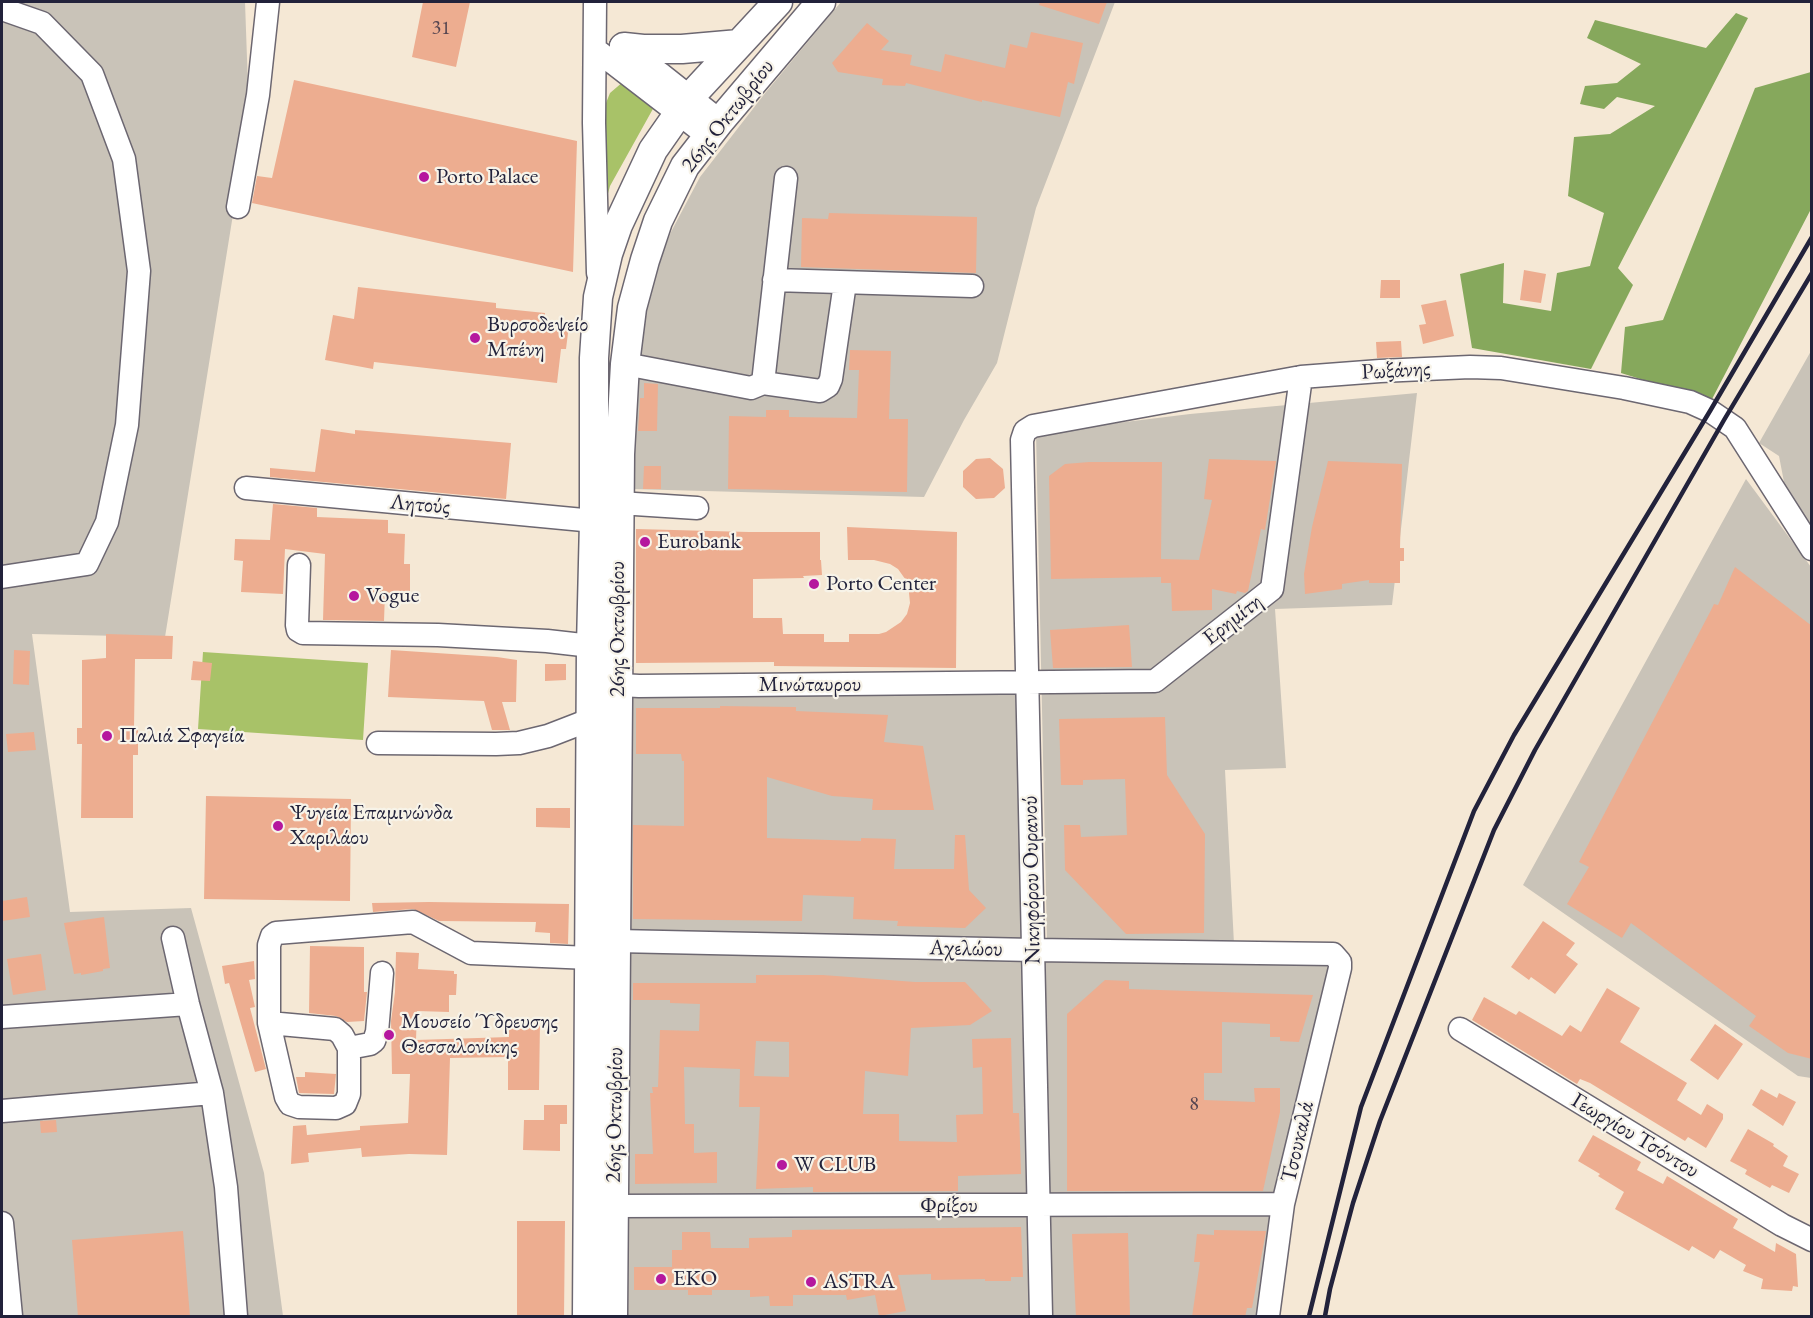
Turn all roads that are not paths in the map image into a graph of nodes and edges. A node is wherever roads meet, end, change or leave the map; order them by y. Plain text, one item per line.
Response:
1 (268, 2) edge
2 (595, 2) edge
3 (778, 2) edge
4 (820, 2) edge
5 (2, 9) edge
6 (595, 39) junction
7 (739, 44) junction
8 (624, 47) junction
9 (684, 105) junction
10 (714, 128) junction
11 (786, 178) dead end
12 (238, 207) dead end
13 (774, 280) junction
14 (845, 283) junction
15 (972, 286) dead end
16 (598, 297) junction
17 (625, 364) junction
18 (1300, 377) junction
19 (763, 383) junction
20 (1022, 444) joint
21 (246, 489) dead end
22 (619, 503) junction
23 (698, 508) dead end
24 (594, 521) junction
25 (1812, 549) edge
26 (299, 565) dead end
27 (2, 577) edge
28 (591, 646) junction
29 (1027, 683) junction
30 (605, 685) junction
31 (592, 719) junction
32 (378, 743) dead end
33 (173, 938) dead end
34 (617, 941) junction
35 (1033, 950) junction
36 (590, 958) junction
37 (1340, 969) joint
38 (382, 973) dead end
39 (188, 1004) junction
40 (2, 1017) edge
41 (269, 1023) junction
42 (1460, 1029) dead end
43 (349, 1048) junction
44 (212, 1093) junction
45 (2, 1111) edge
46 (1284, 1204) junction
47 (614, 1206) junction
48 (1038, 1206) junction
49 (2, 1223) edge
50 (1812, 1240) edge
51 (11, 1317) edge
52 (236, 1317) edge
53 (587, 1317) edge
54 (613, 1317) edge
55 (1041, 1317) edge
56 (1268, 1317) edge

1 - 12 street
2 - 6 street
3 - 7 main road, 26ης Οκτωβρίου
4 - 10 main road, 26ης Οκτωβρίου
5 - 27 street
6 - 8 street
6 - 9 street
6 - 16 street
7 - 8 main road
7 - 9 main road, 26ης Οκτωβρίου
8 - 9 street
9 - 10 street
9 - 16 main road, 26ης Οκτωβρίου
10 - 17 main road, 26ης Οκτωβρίου
11 - 13 street
13 - 14 street
13 - 19 street
14 - 15 street
14 - 19 street
16 - 24 main road, 26ης Οκτωβρίου
17 - 19 street
17 - 22 main road, 26ης Οκτωβρίου
18 - 20 street, Ρωξάνης
18 - 25 street, Ρωξάνης
18 - 29 street, Ερημίτη
20 - 29 street, Νικηφόρου Ουρανού
21 - 24 street, Λητούς
22 - 23 street
22 - 30 main road, 26ης Οκτωβρίου
24 - 28 main road, 26ης Οκτωβρίου
26 - 28 street
28 - 30 main road, 26ης Οκτωβρίου
29 - 30 street, Μινώταυρου
29 - 35 street, Νικηφόρου Ουρανού
30 - 31 main road, 26ης Οκτωβρίου
30 - 34 main road, 26ης Οκτωβρίου
31 - 32 street
31 - 36 main road, 26ης Οκτωβρίου
33 - 39 street
34 - 35 street, Αχελώου
34 - 47 main road, 26ης Οκτωβρίου
35 - 37 street, Αχελώου
35 - 48 street, Νικηφόρου Ουρανού
36 - 41 street
36 - 53 main road, 26ης Οκτωβρίου
37 - 46 street, Τσουκαλά
38 - 43 street
39 - 40 street
39 - 44 street
41 - 43 street
41 - 43 street
42 - 50 street, Γεωργίου Τσόντου
44 - 45 street
44 - 52 street
46 - 48 street, Φρίξου
46 - 56 street, Τσουκαλά
47 - 48 street, Φρίξου
47 - 54 main road, 26ης Οκτωβρίου
48 - 55 street, Νικηφόρου Ουρανού
49 - 51 street

